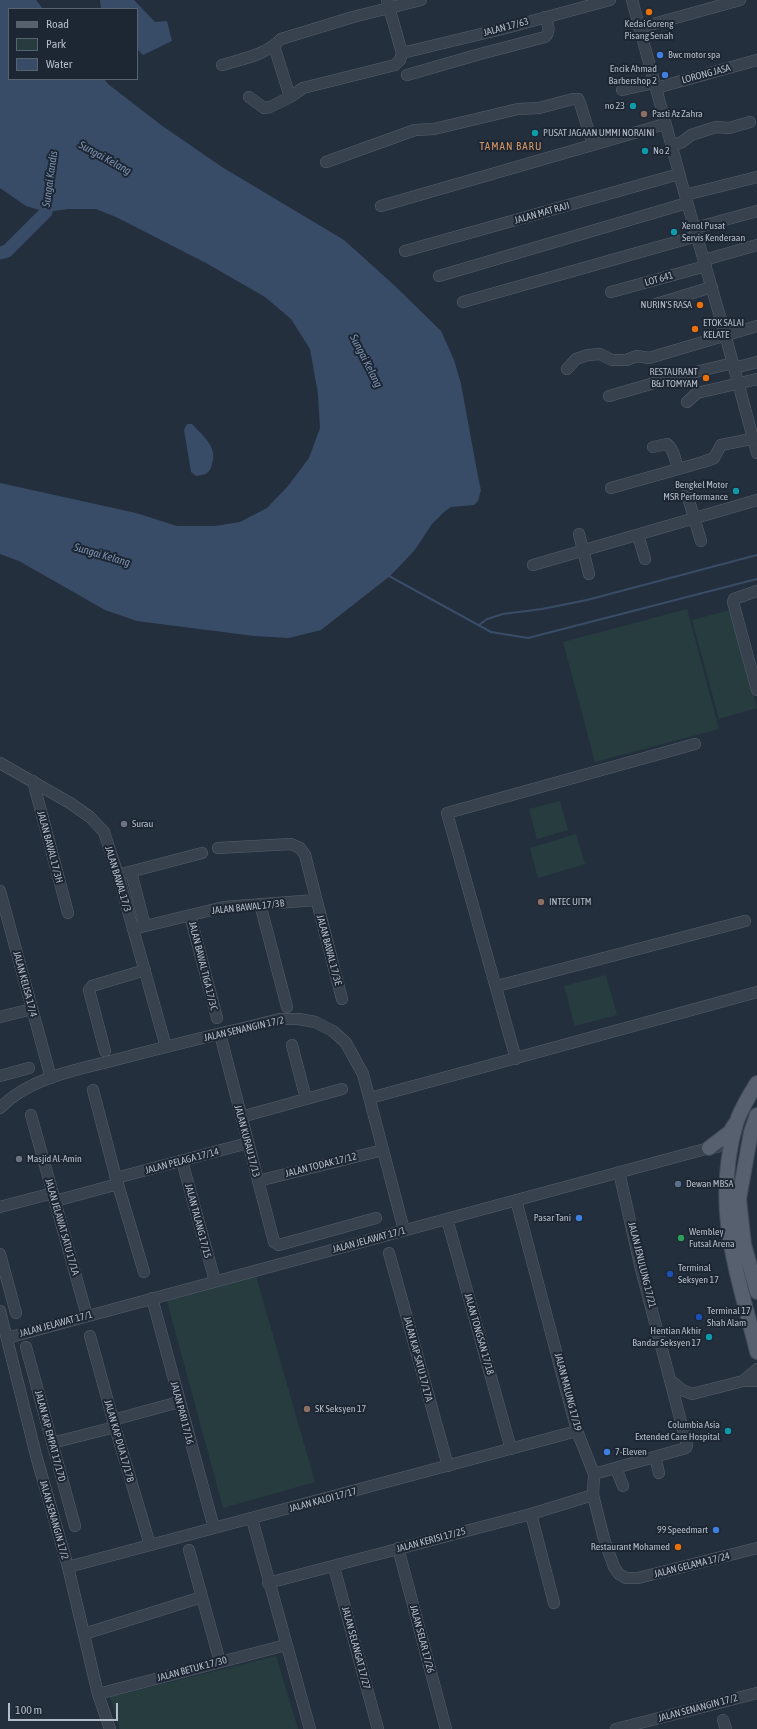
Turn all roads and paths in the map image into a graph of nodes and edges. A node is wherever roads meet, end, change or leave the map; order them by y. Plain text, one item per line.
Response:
1 (421, 0) edge
2 (610, 0) edge
3 (632, 0) edge
4 (740, 0) edge
5 (388, 4) edge
6 (545, 17) junction
7 (639, 28) junction
8 (274, 46) junction
9 (402, 53) junction
10 (757, 60) edge
11 (222, 66) dead end
12 (408, 75) dead end
13 (655, 85) junction
14 (622, 90) dead end
15 (249, 97) dead end
16 (290, 97) junction
17 (750, 122) dead end
18 (665, 124) junction
19 (593, 145) junction
20 (671, 146) junction
21 (326, 162) dead end
22 (679, 174) junction
23 (757, 177) edge
24 (686, 199) junction
25 (381, 206) dead end
26 (757, 211) edge
27 (696, 232) junction
28 (757, 246) edge
29 (405, 251) dead end
30 (705, 263) junction
31 (439, 276) dead end
32 (712, 287) junction
33 (611, 292) dead end
34 (463, 302) dead end
35 (656, 304) dead end
36 (757, 326) edge
37 (726, 334) junction
38 (757, 362) edge
39 (733, 366) junction
40 (567, 369) dead end
41 (757, 379) edge
42 (738, 383) junction
43 (609, 396) dead end
44 (687, 402) dead end
45 (755, 438) edge
46 (653, 447) dead end
47 (757, 453) edge
48 (678, 469) junction
49 (611, 488) dead end
50 (687, 494) dead end
51 (757, 500) edge
52 (694, 519) junction
53 (579, 534) dead end
54 (638, 535) junction
55 (701, 541) dead end
56 (583, 551) junction
57 (645, 559) dead end
58 (533, 565) dead end
59 (589, 574) dead end
60 (757, 592) edge
61 (757, 690) edge
62 (694, 744) dead end
63 (0, 763) edge
64 (33, 781) junction
65 (218, 848) dead end
66 (202, 854) dead end
67 (131, 872) junction
68 (118, 875) junction
69 (0, 891) edge
70 (316, 900) junction
71 (260, 904) junction
72 (68, 913) dead end
73 (190, 915) junction
74 (745, 921) dead end
75 (145, 926) junction
76 (133, 929) junction
77 (144, 970) junction
78 (496, 986) junction
79 (757, 992) edge
80 (342, 999) dead end
81 (287, 1006) dead end
82 (32, 1009) junction
83 (0, 1018) edge
84 (217, 1018) dead end
85 (220, 1034) junction
86 (292, 1045) dead end
87 (166, 1047) junction
88 (105, 1051) dead end
89 (516, 1059) junction
90 (29, 1068) dead end
91 (0, 1076) edge
92 (50, 1078) junction
93 (757, 1083) edge
94 (93, 1090) dead end
95 (342, 1090) dead end
96 (370, 1098) junction
97 (306, 1099) junction
98 (0, 1108) edge
99 (757, 1114) edge
100 (31, 1115) dead end
101 (241, 1117) junction
102 (736, 1124) junction
103 (751, 1132) junction
104 (248, 1143) junction
105 (731, 1145) junction
106 (709, 1148) junction
107 (383, 1150) junction
108 (182, 1161) junction
109 (729, 1169) junction
110 (619, 1172) junction
111 (117, 1181) junction
112 (258, 1181) junction
113 (54, 1197) junction
114 (516, 1200) junction
115 (0, 1207) edge
116 (376, 1218) dead end
117 (447, 1219) junction
118 (404, 1230) junction
119 (389, 1253) dead end
120 (0, 1254) edge
121 (144, 1272) dead end
122 (215, 1281) junction
123 (757, 1292) edge
124 (152, 1298) junction
125 (0, 1311) edge
126 (16, 1313) dead end
127 (87, 1316) junction
128 (90, 1336) dead end
129 (7, 1338) junction
130 (26, 1347) dead end
131 (757, 1352) edge
132 (757, 1369) edge
133 (671, 1381) junction
134 (743, 1381) junction
135 (757, 1381) edge
136 (692, 1394) junction
137 (179, 1402) junction
138 (114, 1424) junction
139 (682, 1424) junction
140 (577, 1431) junction
141 (52, 1443) junction
142 (511, 1449) junction
143 (655, 1457) junction
144 (448, 1466) junction
145 (616, 1468) junction
146 (659, 1473) dead end
147 (594, 1474) junction
148 (624, 1486) dead end
149 (594, 1495) junction
150 (532, 1514) junction
151 (252, 1518) junction
152 (74, 1526) dead end
153 (214, 1528) junction
154 (150, 1545) junction
155 (398, 1548) junction
156 (757, 1548) edge
157 (189, 1550) dead end
158 (334, 1566) junction
159 (68, 1567) junction
160 (626, 1578) joint
161 (268, 1583) junction
162 (202, 1597) junction
163 (554, 1603) dead end
164 (84, 1634) junction
165 (286, 1645) junction
166 (220, 1662) junction
167 (757, 1693) edge
168 (98, 1694) junction
169 (110, 1729) edge
170 (310, 1729) edge
171 (378, 1729) edge
172 (446, 1729) edge
173 (616, 1729) edge

1 - 5 street
2 - 6 street, JALAN 17/63
3 - 7 street
4 - 7 street
5 - 8 street
5 - 9 street
6 - 9 street, JALAN 17/63
6 - 12 street
7 - 13 street
8 - 11 street
8 - 16 street
9 - 16 street
10 - 13 street, LORONG JASA
13 - 14 street, LORONG JASA
13 - 18 street
15 - 16 street
17 - 20 street
18 - 19 street
18 - 20 street
19 - 21 street
19 - 25 street
20 - 22 street
22 - 24 street
22 - 29 street, JALAN MAT RAJI
23 - 24 street
24 - 27 street
24 - 31 street
26 - 27 street
27 - 30 street
27 - 34 street
28 - 30 street, LOT 641
30 - 32 street
30 - 33 street, LOT 641
32 - 35 street
32 - 37 street
36 - 37 street
37 - 39 street
37 - 40 street
38 - 39 street
39 - 42 street
39 - 43 street
41 - 42 street
42 - 44 street
42 - 45 street
45 - 47 street
45 - 48 street
46 - 48 street
48 - 49 street
50 - 52 street
51 - 52 street
52 - 54 street
52 - 55 street
53 - 56 street
54 - 56 street
54 - 57 street
56 - 58 street
56 - 59 street
60 - 61 street
62 - 78 street
63 - 64 street, JALAN BAWAL 17/3
64 - 68 street, JALAN BAWAL 17/3
64 - 72 street, JALAN BAWAL 17/3H
65 - 70 street, JALAN BAWAL 17/3E
66 - 67 street
67 - 68 street
67 - 75 street
68 - 76 street, JALAN BAWAL 17/3
69 - 82 street, JALAN KELISA 17/4
70 - 71 street, JALAN BAWAL 17/3B
70 - 80 street, JALAN BAWAL 17/3E
71 - 73 street, JALAN BAWAL 17/3B
71 - 81 street
73 - 75 street, JALAN BAWAL 17/3B
73 - 84 street, JALAN BAWAL TIGA 17/3C
74 - 78 street
75 - 76 street, JALAN BAWAL 17/3B
76 - 77 street, JALAN BAWAL 17/3
77 - 87 street, JALAN BAWAL 17/3
77 - 88 street
78 - 89 street
79 - 89 street
82 - 83 street
82 - 92 street, JALAN KELISA 17/4
85 - 87 street, JALAN SENANGIN 17/2
85 - 96 street, JALAN SENANGIN 17/2
85 - 101 street, JALAN KURAU 17/13
86 - 97 street
87 - 92 street, JALAN SENANGIN 17/2
89 - 96 street
90 - 91 street
92 - 98 street, JALAN SENANGIN 17/2
93 - 102 main road
94 - 111 street
95 - 97 street
96 - 107 street, JALAN SENANGIN 17/2
97 - 101 street
99 - 103 main road
100 - 113 street, JALAN JELAWAT SATU 17/1A
101 - 104 street, JALAN KURAU 17/13
102 - 105 main road
102 - 106 main road
103 - 105 main road
103 - 123 main road
104 - 108 street, JALAN PELAGA 17/14
104 - 112 street, JALAN KURAU 17/13
105 - 106 street, JALAN JELAWAT 17/1
105 - 109 main road
106 - 109 main road
106 - 110 street, JALAN JELAWAT 17/1
107 - 112 street, JALAN TODAK 17/12
107 - 118 street, JALAN SENANGIN 17/2
108 - 111 street, JALAN PELAGA 17/14
108 - 122 street, JALAN TALANG 17/15
109 - 131 main road
110 - 114 street, JALAN JELAWAT 17/1
110 - 133 street, JALAN JENULUNG 17/21
111 - 113 street, JALAN PELAGA 17/14
111 - 121 street
112 - 116 street, JALAN KURAU 17/13
113 - 115 street, JALAN PELAGA 17/14
113 - 127 street, JALAN JELAWAT SATU 17/1A
114 - 117 street, JALAN JELAWAT 17/1
114 - 140 street, JALAN MALUNG 17/19
117 - 118 street, JALAN JELAWAT 17/1
117 - 142 street, JALAN TONGSAN 17/18
118 - 122 street, JALAN JELAWAT 17/1
119 - 144 street, JALAN KAP SATU 17/17A
120 - 126 street
122 - 124 street, JALAN JELAWAT 17/1
124 - 127 street, JALAN JELAWAT 17/1
124 - 137 street, JALAN PARI 17/16
125 - 129 street, JALAN SENANGIN 17/2
127 - 129 street, JALAN JELAWAT 17/1
128 - 138 street, JALAN KAP DUA 17/17B
129 - 159 street, JALAN SENANGIN 17/2
130 - 141 street, JALAN KAP EMPAT 17/17D
132 - 134 street
133 - 136 street
133 - 139 street, JALAN JENULUNG 17/21
134 - 135 street
134 - 136 street
136 - 139 street
137 - 138 street
137 - 153 street, JALAN PARI 17/16
138 - 141 street
138 - 154 street, JALAN KAP DUA 17/17B
139 - 143 street, JALAN JENULUNG 17/21
140 - 142 street, JALAN KALOI 17/17
140 - 147 street, JALAN MALUNG 17/19
141 - 152 street, JALAN KAP EMPAT 17/17D
142 - 144 street, JALAN KALOI 17/17
143 - 145 street
143 - 146 street
144 - 151 street, JALAN KALOI 17/17
145 - 147 street
145 - 148 street
147 - 149 street, JALAN MALUNG 17/19
149 - 150 street, JALAN KERISI 17/25
149 - 160 street, JALAN MALUNG 17/19
150 - 155 street, JALAN KERISI 17/25
150 - 163 street
151 - 153 street, JALAN KALOI 17/17
151 - 161 street
153 - 154 street, JALAN KALOI 17/17
154 - 159 street, JALAN KALOI 17/17
155 - 158 street, JALAN KERISI 17/25
155 - 172 street, JALAN SELAR 17/26
156 - 160 street, JALAN GELAMA 17/24
157 - 162 street
158 - 161 street, JALAN KERISI 17/25
158 - 171 street, JALAN SELANGAT 17/27
159 - 164 street, JALAN SENANGIN 17/2
161 - 165 street
162 - 164 street
162 - 166 street
164 - 168 street, JALAN SENANGIN 17/2
165 - 166 street, JALAN BETUK 17/30
165 - 170 street
166 - 168 street, JALAN BETUK 17/30
167 - 173 street, JALAN SENANGIN 17/2
168 - 169 street, JALAN SENANGIN 17/2

